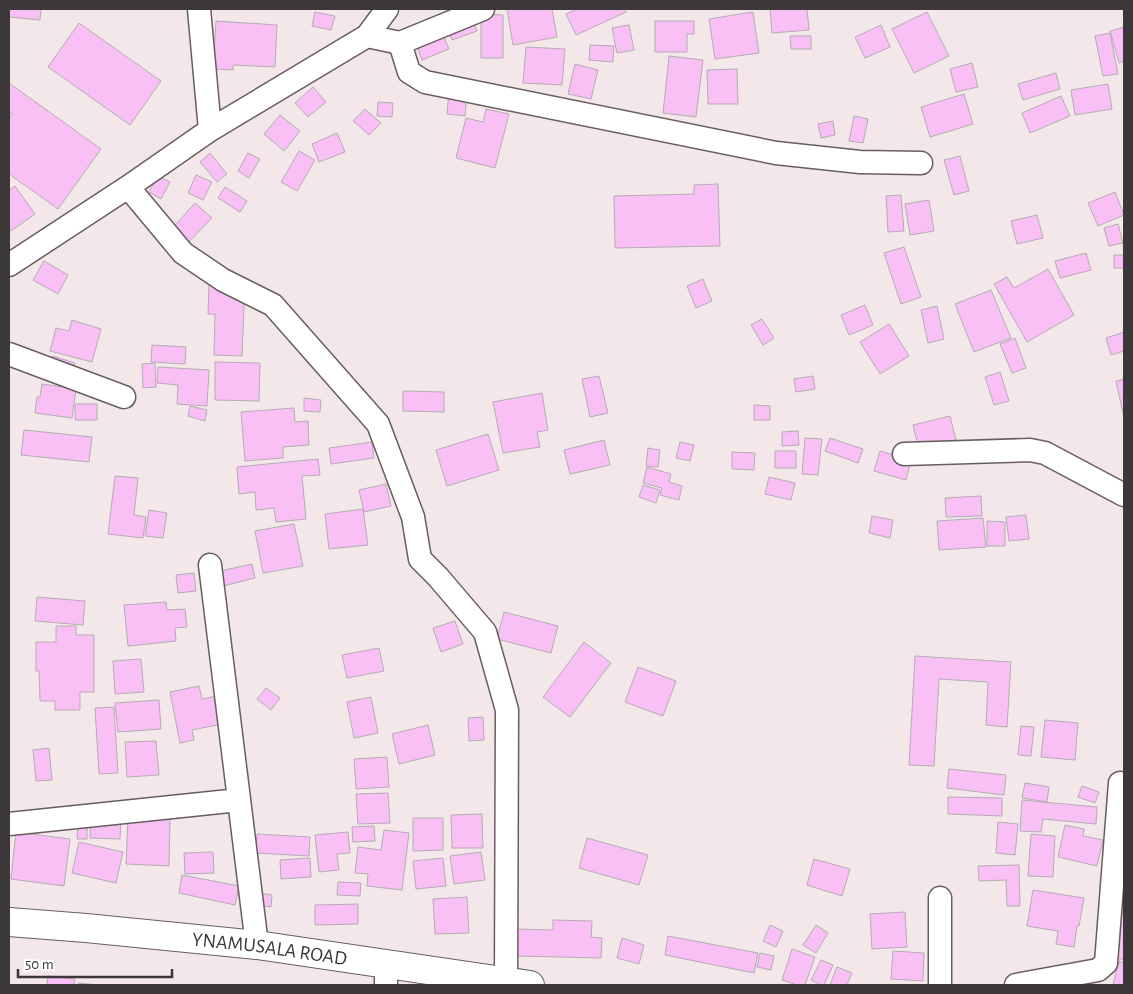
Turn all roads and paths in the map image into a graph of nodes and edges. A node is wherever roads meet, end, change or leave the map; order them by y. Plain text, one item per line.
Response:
1 (199, 9) edge
2 (387, 9) edge
3 (483, 9) edge
4 (367, 36) junction
5 (400, 44) junction
6 (210, 130) junction
7 (921, 162) dead end
8 (128, 188) junction
9 (9, 265) edge
10 (9, 354) edge
11 (124, 397) dead end
12 (904, 454) dead end
13 (1124, 495) edge
14 (210, 565) dead end
15 (1120, 783) dead end
16 (239, 800) junction
17 (9, 824) edge
18 (940, 898) dead end
19 (9, 922) edge
20 (256, 945) junction
21 (386, 975) edge
22 (518, 984) edge
23 (940, 985) edge
24 (1016, 985) edge

1 - 6 street
2 - 4 street
3 - 5 street
4 - 5 street
4 - 6 street
5 - 7 street
6 - 8 street
8 - 9 street
8 - 22 street
10 - 11 street
12 - 13 street
14 - 16 street
15 - 24 street
16 - 17 street
16 - 20 street
18 - 23 street
19 - 20 main road, YNAMUSALA ROAD
20 - 21 main road, YNAMUSALA ROAD
21 - 22 main road, YNAMUSALA ROAD

